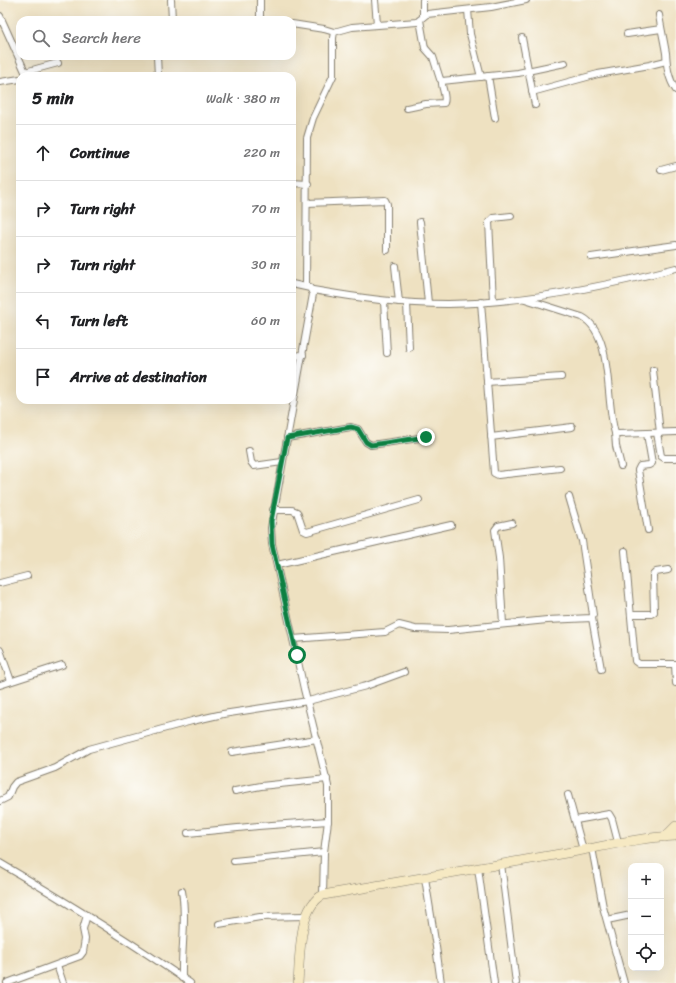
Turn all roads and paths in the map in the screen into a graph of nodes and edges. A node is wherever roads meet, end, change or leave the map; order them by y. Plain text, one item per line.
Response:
1 (172, 0) edge
2 (260, 0) edge
3 (376, 0) edge
4 (424, 0) edge
5 (526, 0) edge
6 (468, 10) junction
7 (659, 15) dead end
8 (0, 16) edge
9 (172, 16) edge
10 (260, 16) edge
11 (421, 18) junction
12 (377, 24) junction
13 (296, 25) edge
14 (661, 28) junction
15 (334, 32) junction
16 (627, 34) dead end
17 (522, 38) dead end
18 (16, 52) edge
19 (20, 60) edge
20 (156, 60) edge
21 (666, 61) junction
22 (58, 63) dead end
23 (565, 63) dead end
24 (528, 71) junction
25 (25, 72) edge
26 (32, 72) edge
27 (158, 72) edge
28 (488, 76) junction
29 (481, 77) junction
30 (16, 80) edge
31 (442, 81) junction
32 (0, 82) edge
33 (676, 90) edge
34 (532, 92) junction
35 (535, 105) dead end
36 (407, 108) dead end
37 (495, 118) dead end
38 (676, 166) edge
39 (661, 170) dead end
40 (296, 183) edge
41 (308, 184) junction
42 (307, 202) junction
43 (512, 216) dead end
44 (420, 222) dead end
45 (676, 245) edge
46 (388, 250) dead end
47 (591, 257) dead end
48 (395, 266) dead end
49 (676, 268) edge
50 (296, 285) edge
51 (306, 286) junction
52 (313, 290) junction
53 (522, 298) junction
54 (384, 301) junction
55 (493, 301) junction
56 (399, 302) junction
57 (482, 302) junction
58 (407, 303) junction
59 (428, 303) junction
60 (408, 348) dead end
61 (387, 353) dead end
62 (302, 355) junction
63 (296, 356) edge
64 (653, 370) dead end
65 (561, 377) dead end
66 (487, 382) junction
67 (296, 388) edge
68 (293, 404) edge
69 (572, 427) dead end
70 (676, 432) edge
71 (615, 433) junction
72 (659, 433) junction
73 (647, 434) junction
74 (426, 437) dead end
75 (491, 437) junction
76 (287, 438) junction
77 (249, 451) dead end
78 (676, 458) edge
79 (282, 462) junction
80 (621, 466) dead end
81 (560, 468) dead end
82 (570, 497) dead end
83 (419, 500) dead end
84 (273, 510) junction
85 (512, 523) dead end
86 (451, 525) dead end
87 (648, 530) dead end
88 (626, 551) dead end
89 (277, 566) junction
90 (668, 570) dead end
91 (27, 576) dead end
92 (0, 583) edge
93 (632, 614) junction
94 (592, 618) junction
95 (503, 624) junction
96 (293, 639) junction
97 (0, 650) edge
98 (675, 664) edge
99 (62, 665) dead end
100 (600, 669) dead end
101 (404, 672) dead end
102 (11, 681) junction
103 (676, 683) edge
104 (0, 685) edge
105 (308, 701) junction
106 (317, 739) junction
107 (232, 752) dead end
108 (327, 779) junction
109 (235, 791) dead end
110 (568, 795) dead end
111 (0, 801) edge
112 (576, 820) junction
113 (328, 821) junction
114 (676, 826) edge
115 (188, 833) dead end
116 (676, 836) edge
117 (665, 837) junction
118 (618, 842) junction
119 (587, 849) junction
120 (324, 852) junction
121 (234, 861) dead end
122 (0, 863) edge
123 (501, 864) junction
124 (478, 868) junction
125 (425, 878) junction
126 (182, 891) dead end
127 (323, 895) junction
128 (87, 915) junction
129 (305, 916) junction
130 (628, 916) edge
131 (607, 920) junction
132 (218, 924) dead end
133 (57, 965) junction
134 (182, 978) junction
135 (7, 983) edge
136 (63, 983) edge
137 (190, 983) edge
138 (298, 983) edge
139 (441, 983) edge
140 (494, 983) edge
141 (516, 983) edge
142 (624, 983) edge

1 - 9 street
2 - 10 street
3 - 12 street
4 - 11 street
5 - 6 street
6 - 11 street
6 - 29 street
7 - 14 street
8 - 18 street
11 - 12 street
11 - 31 street
12 - 15 street
13 - 15 street
14 - 16 street
14 - 21 street
15 - 41 street
17 - 24 street
19 - 25 street
20 - 27 street
21 - 33 street
21 - 34 street
22 - 26 street
23 - 24 street
24 - 28 street
24 - 34 street
28 - 29 street
28 - 37 street
29 - 31 street
30 - 32 street
31 - 36 street
34 - 35 street
38 - 39 street
40 - 41 street
41 - 42 street
42 - 46 street
42 - 51 street
43 - 55 street
44 - 59 street
45 - 47 street
48 - 56 street
49 - 53 street
50 - 51 street
51 - 52 street
52 - 54 street
52 - 62 street
53 - 55 street
53 - 71 street
54 - 56 street
54 - 61 street
55 - 57 street
56 - 58 street
57 - 59 street
57 - 66 street
58 - 59 street
58 - 60 street
62 - 63 street
62 - 67 street
64 - 72 street
65 - 66 street
66 - 75 street
68 - 76 street
69 - 75 street
70 - 72 street
71 - 73 street
71 - 80 street
72 - 73 street
72 - 78 street
73 - 87 street
74 - 76 street
75 - 81 street
76 - 79 street
77 - 79 street
79 - 84 street
82 - 94 street
83 - 84 street
84 - 89 street
85 - 95 street
86 - 89 street
88 - 93 street
89 - 96 street
90 - 93 street
91 - 92 street
93 - 98 street
94 - 95 street
94 - 100 street
95 - 96 street
96 - 105 street
97 - 102 street
98 - 103 street
99 - 102 street
101 - 105 street
102 - 104 street
105 - 106 street
105 - 111 street
106 - 107 street
106 - 108 street
108 - 109 street
108 - 113 street
110 - 112 street
112 - 118 street
112 - 119 street
113 - 115 street
113 - 120 street
114 - 117 street
116 - 117 street
117 - 118 street
118 - 119 street
119 - 123 street
119 - 131 street
120 - 121 street
120 - 127 street
122 - 128 street
123 - 124 street
123 - 141 street
124 - 125 street
124 - 140 street
125 - 127 street
125 - 139 street
126 - 134 street
127 - 129 street
128 - 133 street
128 - 134 street
129 - 132 street
129 - 138 street
130 - 131 street
131 - 142 street
133 - 135 street
133 - 136 street
134 - 137 street

